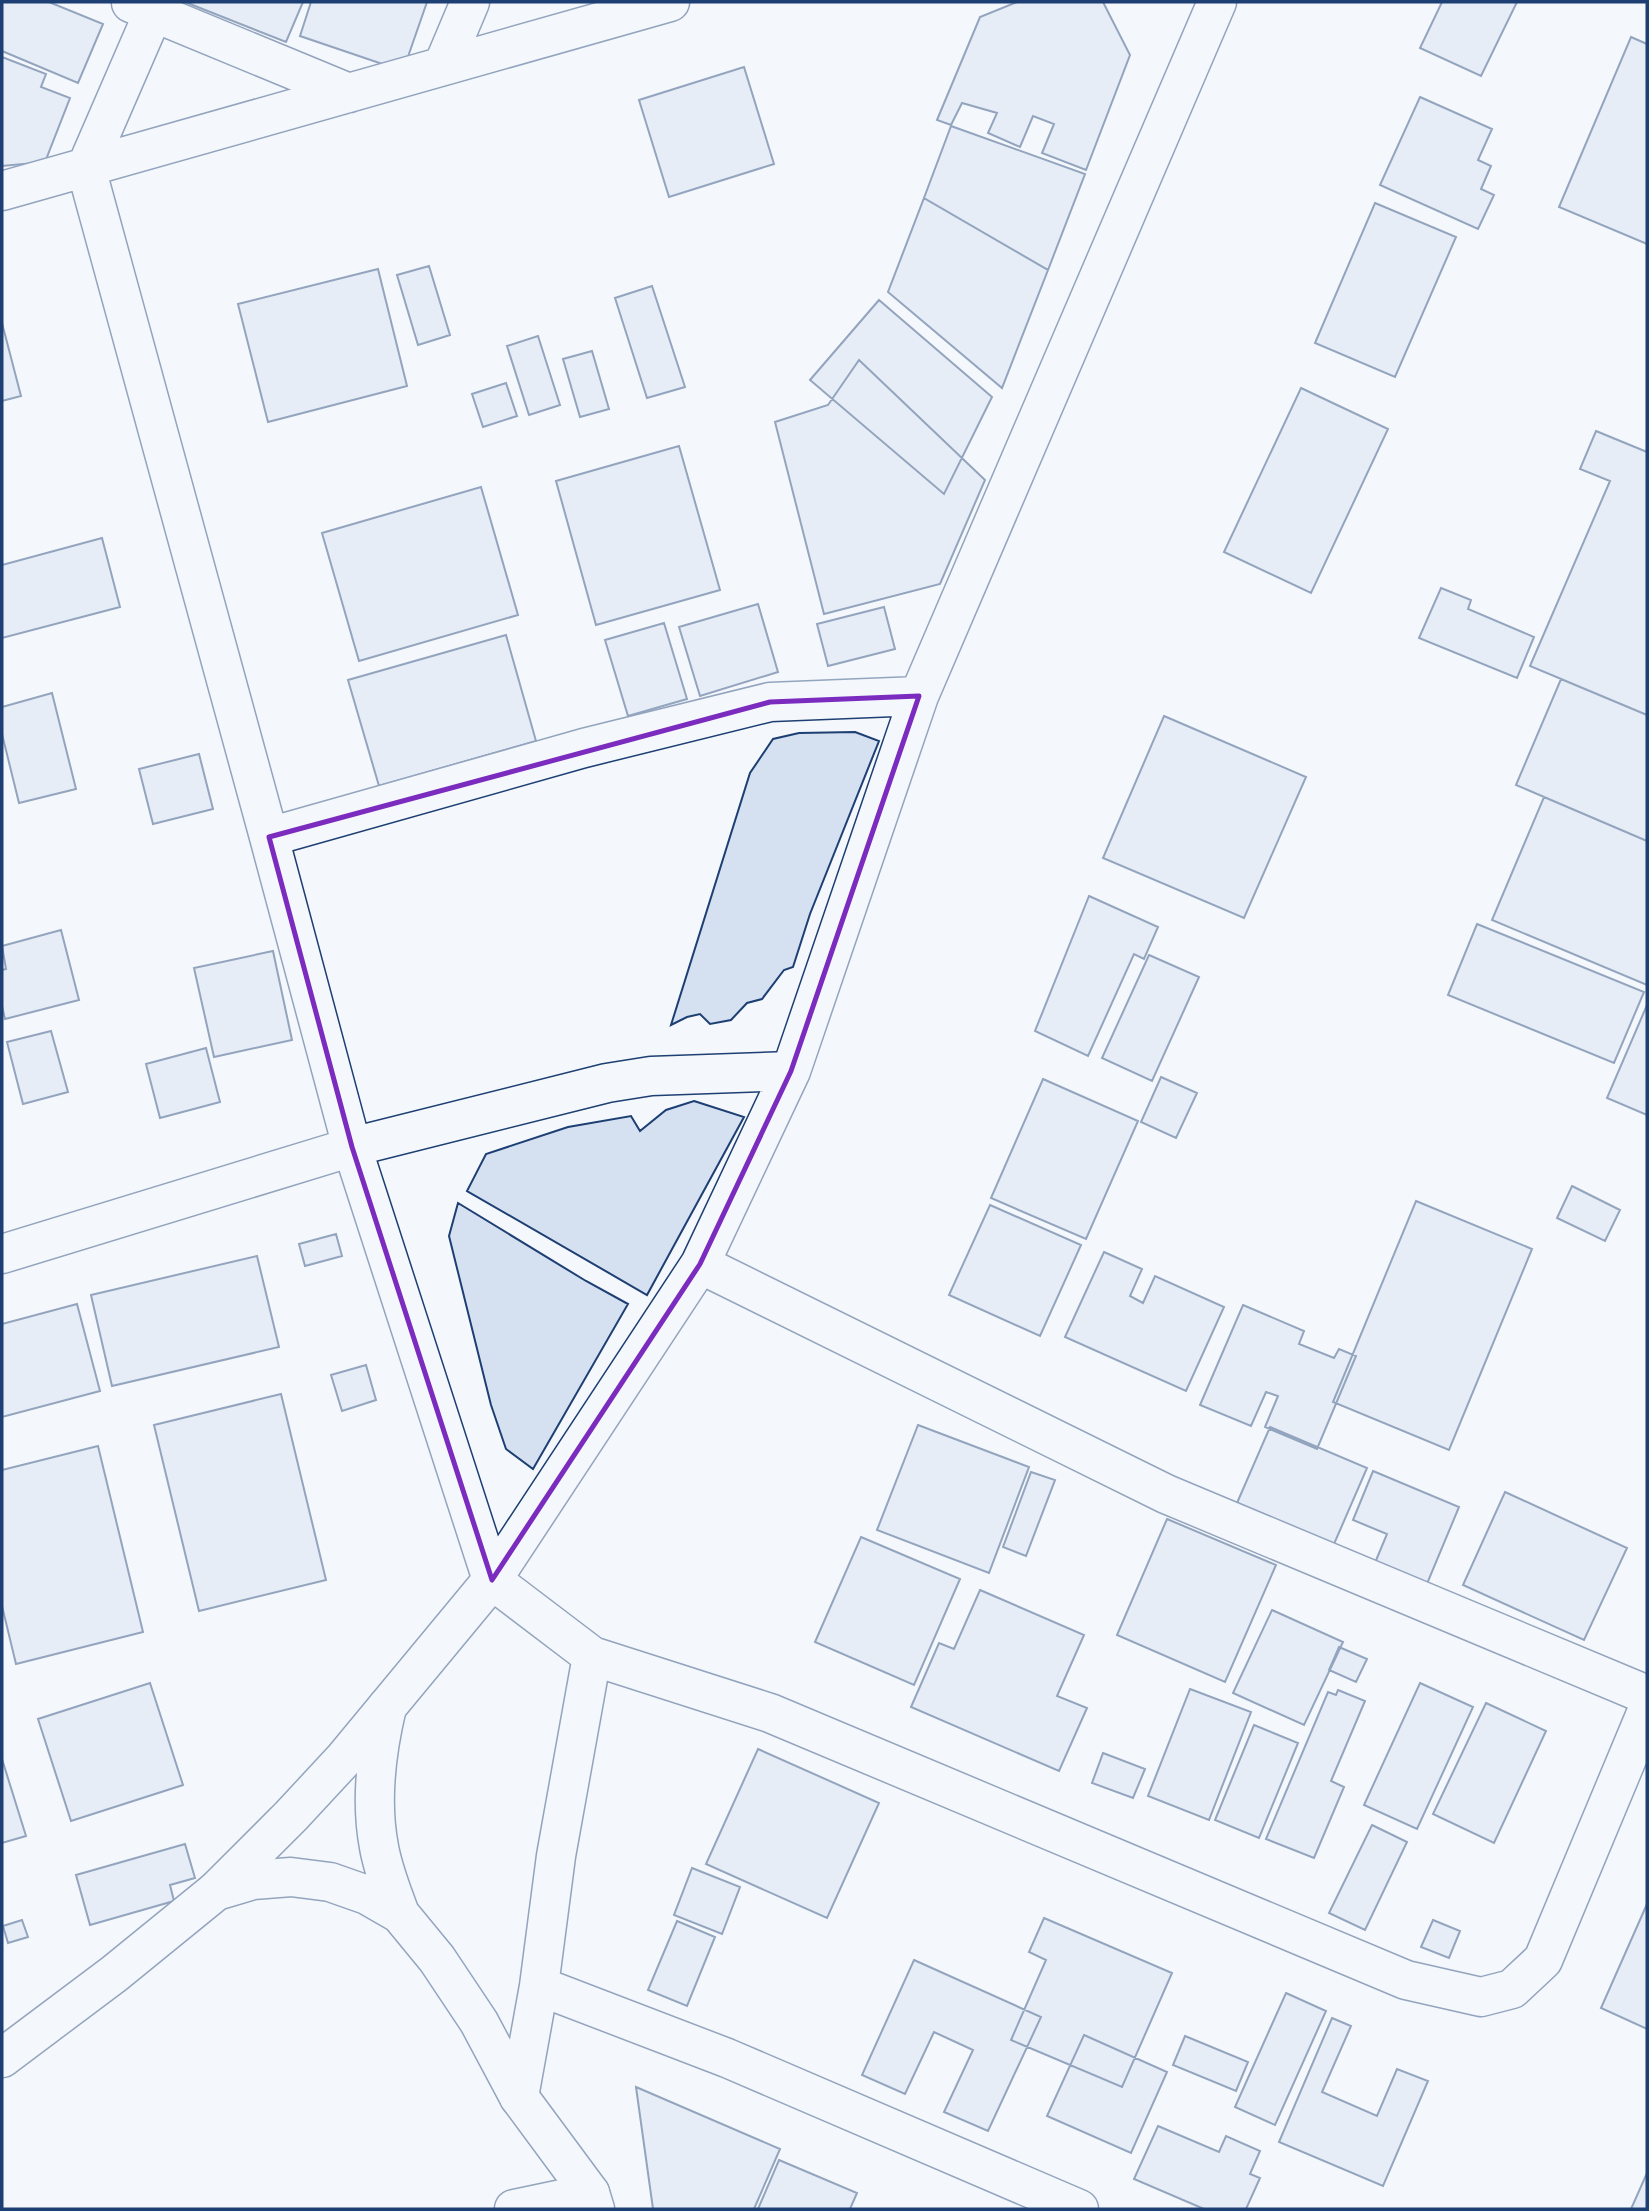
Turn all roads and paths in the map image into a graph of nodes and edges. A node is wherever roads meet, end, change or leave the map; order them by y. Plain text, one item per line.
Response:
1 (470, 2) edge
2 (670, 2) edge
3 (1217, 2) edge
4 (147, 5) edge
5 (443, 66) junction
6 (349, 93) junction
7 (86, 168) junction
8 (2, 191) edge
9 (919, 696) junction
10 (269, 836) junction
11 (791, 1071) junction
12 (352, 1147) junction
13 (2, 1254) edge
14 (700, 1264) junction
15 (492, 1580) junction
16 (592, 1656) junction
17 (1647, 1695) edge
18 (387, 1707) junction
19 (1647, 1711) edge
20 (216, 1891) junction
21 (400, 1914) junction
22 (539, 1986) junction
23 (2, 2058) edge
24 (519, 2097) junction
25 (592, 2201) edge
26 (514, 2209) edge
27 (1079, 2209) edge

1 - 5 street
2 - 5 street
3 - 9 street
4 - 6 street
4 - 7 street
5 - 6 street
6 - 7 street
7 - 8 street
7 - 10 street
9 - 10 street
9 - 11 street
10 - 12 street
11 - 12 street
11 - 14 street
12 - 13 street
12 - 15 street
14 - 15 street
14 - 17 street
15 - 16 street
15 - 18 street
16 - 19 street
16 - 22 street
18 - 20 street
18 - 21 street
20 - 21 street
20 - 23 street
21 - 24 street
22 - 24 street
22 - 27 street
24 - 25 street
25 - 26 street

